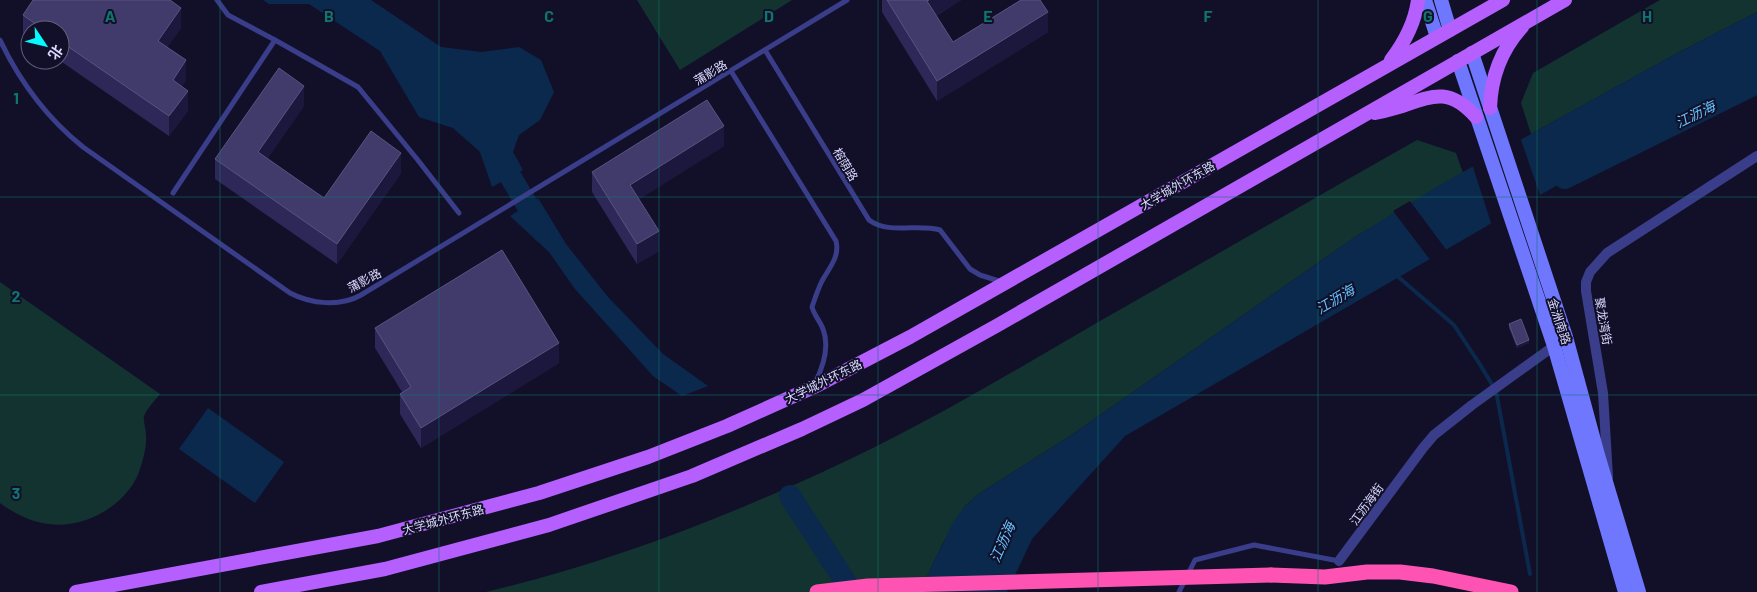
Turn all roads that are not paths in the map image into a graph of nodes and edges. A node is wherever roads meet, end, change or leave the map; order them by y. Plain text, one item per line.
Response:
1 (217, 0) edge
2 (847, 0) edge
3 (1418, 0) edge
4 (1425, 0) edge
5 (1441, 0) edge
6 (1503, 0) edge
7 (1565, 0) edge
8 (1527, 22) junction
9 (1450, 30) junction
10 (1437, 37) junction
11 (0, 40) edge
12 (275, 40) junction
13 (765, 50) junction
14 (1472, 53) junction
15 (1458, 61) junction
16 (1385, 66) junction
17 (731, 71) junction
18 (1490, 108) junction
19 (1362, 116) junction
20 (1476, 117) junction
21 (1757, 156) edge
22 (173, 193) dead end
23 (459, 213) dead end
24 (1004, 283) junction
25 (1554, 346) junction
26 (812, 388) junction
27 (1608, 488) junction
28 (1339, 561) joint
29 (76, 592) edge
30 (261, 592) edge
31 (817, 592) edge
32 (1179, 592) edge
33 (1511, 592) edge
34 (1625, 592) edge
35 (1640, 592) edge

1 - 12 lane
2 - 13 lane, 蒲影路
3 - 16 main road
4 - 10 main road
5 - 9 main road
6 - 9 main road, 大学城外环东路
7 - 8 main road
8 - 14 main road
8 - 18 main road
9 - 10 main road, 大学城外环东路
10 - 16 main road, 大学城外环东路
11 - 17 lane, 蒲影路
12 - 22 lane
12 - 23 lane
13 - 17 lane, 蒲影路
13 - 24 lane, 榕荫路
14 - 15 main road
14 - 18 main road, 金洲南路
15 - 19 main road
15 - 20 main road, 金洲南路
16 - 24 main road, 大学城外环东路
17 - 26 lane
18 - 27 main road, 金洲南路
19 - 20 main road
19 - 30 main road
20 - 25 main road, 金洲南路
21 - 27 street, 聚龙湾街
24 - 26 main road, 大学城外环东路
25 - 28 street, 江沥海街
25 - 34 main road, 金洲南路
26 - 29 main road, 大学城外环东路
27 - 35 main road, 金洲南路
28 - 32 lane, 江沥海街
31 - 33 highway, bridge

